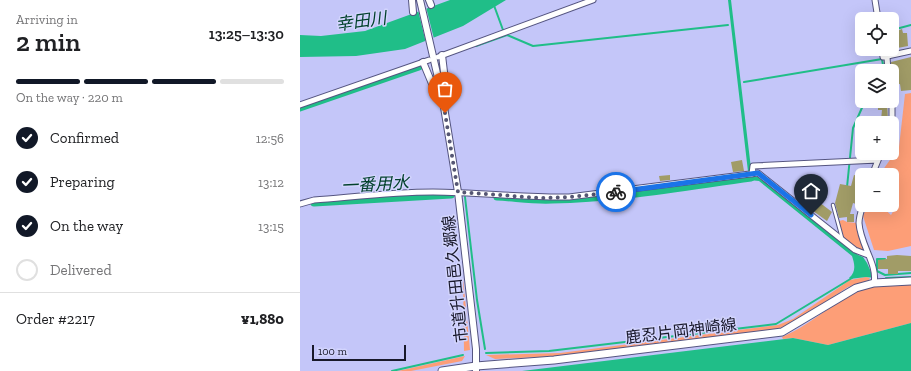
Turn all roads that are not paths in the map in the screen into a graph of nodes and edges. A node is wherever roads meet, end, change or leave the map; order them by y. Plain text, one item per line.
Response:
1 (412, 0) edge
2 (593, 0) edge
3 (875, 0) edge
4 (421, 3) edge
5 (413, 12) dead end
6 (877, 12) edge
7 (911, 51) edge
8 (440, 56) joint
9 (883, 56) edge
10 (887, 57) junction
11 (426, 61) joint
12 (888, 64) edge
13 (442, 95) junction
14 (300, 105) edge
15 (878, 160) joint
16 (875, 168) edge
17 (750, 174) junction
18 (458, 192) junction
19 (300, 204) edge
20 (833, 205) dead end
21 (861, 212) edge
22 (843, 240) junction
23 (868, 255) junction
24 (875, 281) junction
25 (911, 281) edge
26 (476, 369) edge
27 (442, 371) edge

1 - 5 street
2 - 8 street
3 - 6 street
4 - 13 street, 市道升田邑久郷線
7 - 10 street
8 - 13 street
9 - 10 street
10 - 12 street
11 - 13 street
11 - 14 street
13 - 18 street, 市道升田邑久郷線
15 - 16 street
15 - 17 street
17 - 18 street
17 - 22 street
18 - 19 street
18 - 26 street, 市道升田邑久郷線
20 - 22 lane
21 - 23 street
22 - 23 street
23 - 24 street
24 - 25 main road, 鹿忍片岡神崎線
24 - 26 main road, 鹿忍片岡神崎線
26 - 27 main road, 鹿忍片岡神崎線

